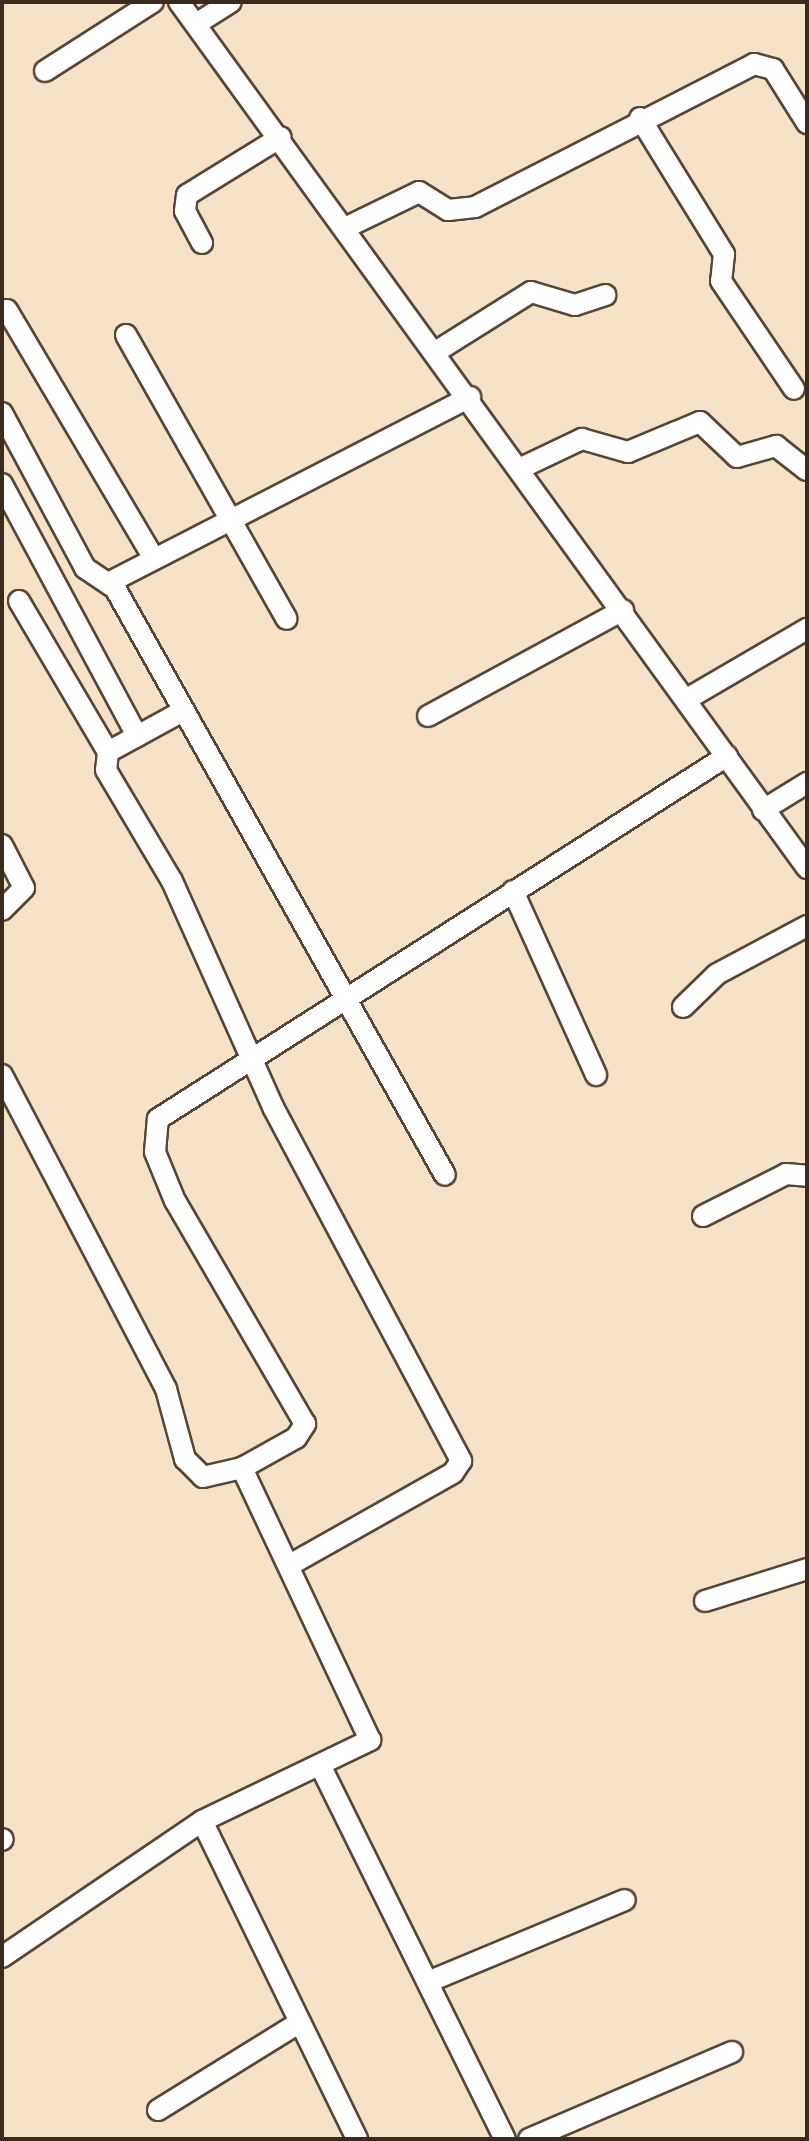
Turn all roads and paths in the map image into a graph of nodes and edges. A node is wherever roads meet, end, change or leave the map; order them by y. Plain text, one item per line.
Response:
1 (153, 2) edge
2 (179, 2) edge
3 (231, 2) edge
4 (196, 24) junction
5 (45, 71) dead end
6 (640, 118) junction
7 (807, 123) edge
8 (281, 137) junction
9 (347, 227) junction
10 (202, 243) dead end
11 (605, 295) dead end
12 (7, 310) dead end
13 (126, 335) dead end
14 (437, 351) junction
15 (794, 389) dead end
16 (470, 397) junction
17 (2, 413) edge
18 (521, 468) junction
19 (807, 470) edge
20 (2, 484) edge
21 (229, 515) junction
22 (152, 555) junction
23 (110, 582) junction
24 (19, 601) dead end
25 (623, 610) junction
26 (287, 619) dead end
27 (807, 629) edge
28 (687, 699) junction
29 (183, 711) junction
30 (428, 716) dead end
31 (137, 736) junction
32 (108, 752) junction
33 (727, 756) junction
34 (807, 783) edge
35 (763, 810) junction
36 (2, 845) edge
37 (807, 868) edge
38 (513, 891) junction
39 (2, 910) edge
40 (807, 926) edge
41 (342, 1000) junction
42 (683, 1007) dead end
43 (254, 1056) junction
44 (2, 1075) edge
45 (596, 1075) dead end
46 (445, 1175) dead end
47 (807, 1176) edge
48 (703, 1216) dead end
49 (242, 1468) junction
50 (290, 1565) junction
51 (807, 1569) edge
52 (705, 1601) dead end
53 (321, 1767) junction
54 (202, 1821) junction
55 (625, 1900) dead end
56 (2, 1957) edge
57 (428, 1982) junction
58 (297, 2024) junction
59 (732, 2052) dead end
60 (158, 2110) dead end
61 (357, 2139) edge
62 (505, 2139) edge
63 (529, 2139) edge

1 - 5 street
2 - 4 street
3 - 4 street
4 - 8 street
6 - 7 street
6 - 9 street
6 - 15 street
8 - 9 street
8 - 10 street
9 - 14 street
11 - 14 street
12 - 22 street
13 - 21 street
14 - 16 street
16 - 18 street
16 - 21 street
17 - 23 street
18 - 19 street
18 - 25 street
20 - 31 street
21 - 22 street
21 - 26 street
22 - 23 street
23 - 29 street
24 - 32 street
25 - 28 street
25 - 30 street
27 - 28 street
28 - 33 street
29 - 31 street
29 - 41 street
31 - 32 street
32 - 43 street
33 - 35 street
33 - 38 street
34 - 35 street
35 - 37 street
36 - 39 street
38 - 41 street
38 - 45 street
40 - 42 street
41 - 43 street
41 - 46 street
43 - 49 street
43 - 50 street
44 - 49 street
47 - 48 street
49 - 50 street
50 - 53 street
51 - 52 street
53 - 54 street
53 - 57 street
54 - 56 street
54 - 58 street
55 - 57 street
57 - 62 street
58 - 60 street
58 - 61 street
59 - 63 street

